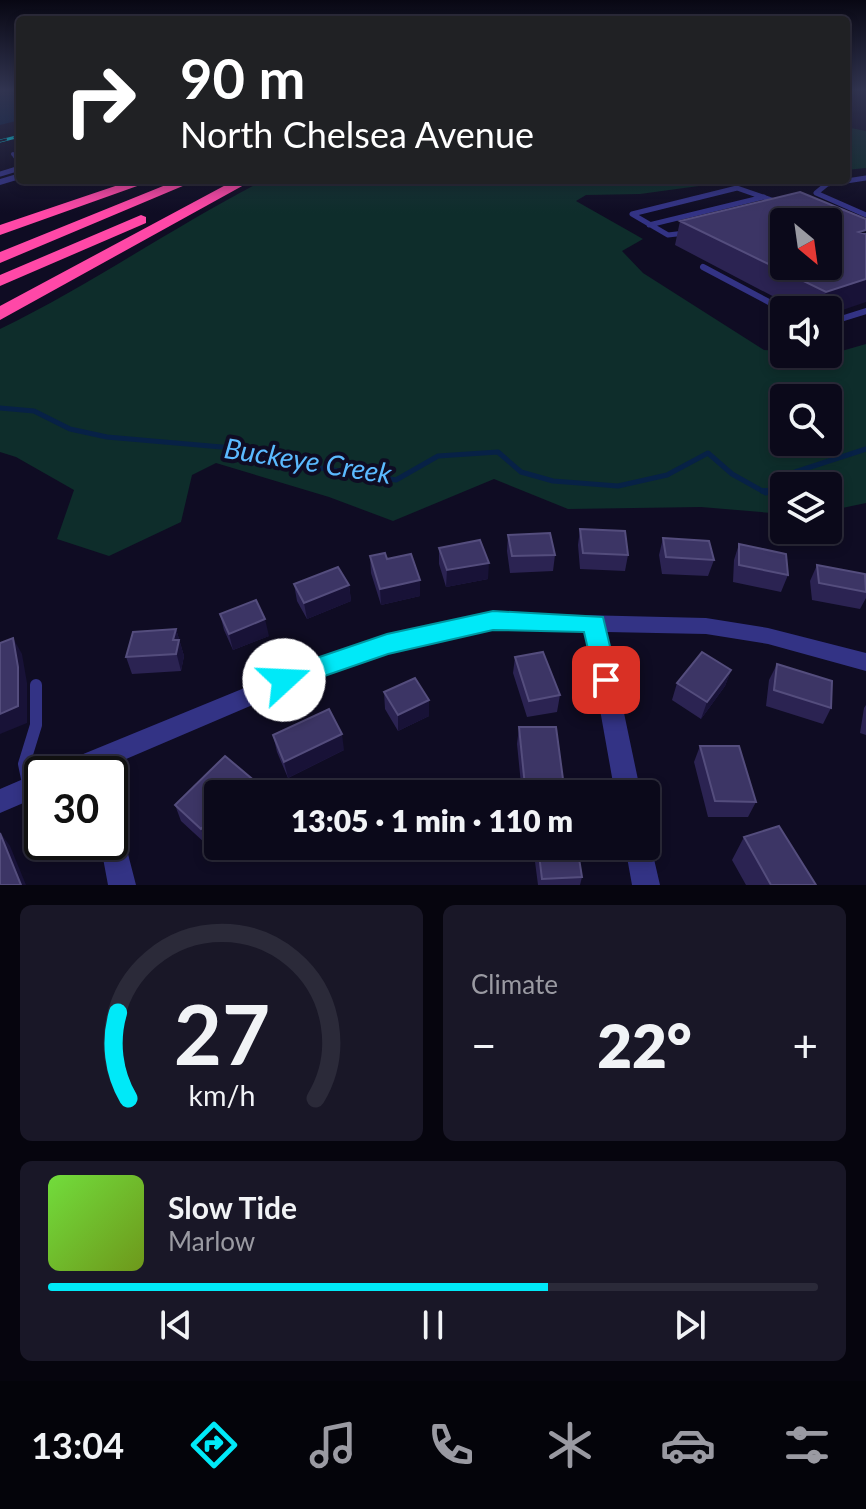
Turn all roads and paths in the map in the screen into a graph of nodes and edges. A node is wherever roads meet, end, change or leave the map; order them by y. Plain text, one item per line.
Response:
1 (13, 154) dead end
2 (16, 157) edge
3 (135, 184) edge
4 (180, 184) edge
5 (229, 184) edge
6 (238, 184) edge
7 (827, 184) edge
8 (765, 196) junction
9 (784, 208) edge
10 (866, 215) edge
11 (649, 225) junction
12 (0, 230) edge
13 (690, 232) edge
14 (0, 258) edge
15 (703, 267) dead end
16 (0, 281) edge
17 (770, 303) edge
18 (866, 311) edge
19 (0, 314) edge
20 (842, 319) edge
21 (595, 623) junction
22 (866, 662) edge
23 (36, 685) dead end
24 (26, 756) edge
25 (121, 756) edge
26 (625, 780) edge
27 (24, 791) edge
28 (0, 801) edge
29 (117, 860) edge
30 (641, 860) edge
31 (122, 885) edge
32 (646, 885) edge

1 - 2 lane
3 - 12 highway
4 - 14 highway
5 - 16 highway
6 - 19 highway
7 - 10 lane
8 - 9 lane
8 - 11 lane
8 - 11 lane
11 - 13 lane
15 - 17 lane
18 - 20 lane
21 - 22 street
21 - 25 street
21 - 26 street
23 - 24 lane
27 - 28 street
29 - 31 street
30 - 32 street

